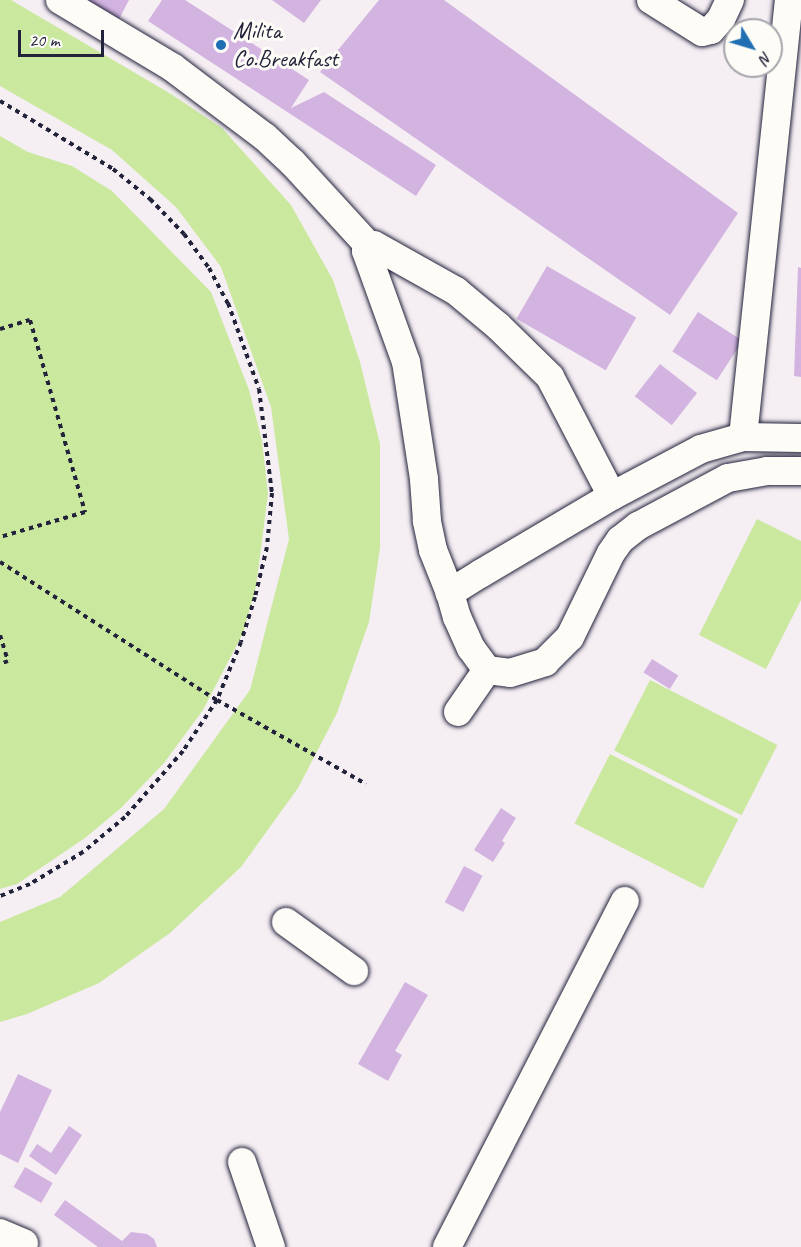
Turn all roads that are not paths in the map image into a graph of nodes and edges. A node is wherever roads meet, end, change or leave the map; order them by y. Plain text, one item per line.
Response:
1 (60, 0) edge
2 (651, 0) edge
3 (730, 0) edge
4 (789, 0) edge
5 (370, 247) junction
6 (743, 437) junction
7 (801, 438) edge
8 (801, 471) edge
9 (612, 496) junction
10 (450, 593) junction
11 (487, 670) junction
12 (458, 712) dead end
13 (625, 901) dead end
14 (286, 922) dead end
15 (354, 971) dead end
16 (242, 1162) dead end
17 (271, 1247) edge
18 (447, 1247) edge

1 - 5 lane
2 - 3 lane
4 - 6 lane
5 - 9 lane
5 - 10 lane
6 - 7 lane
6 - 9 lane
8 - 11 lane
9 - 10 lane
10 - 11 lane
11 - 12 lane
13 - 18 lane
14 - 15 lane
16 - 17 lane

